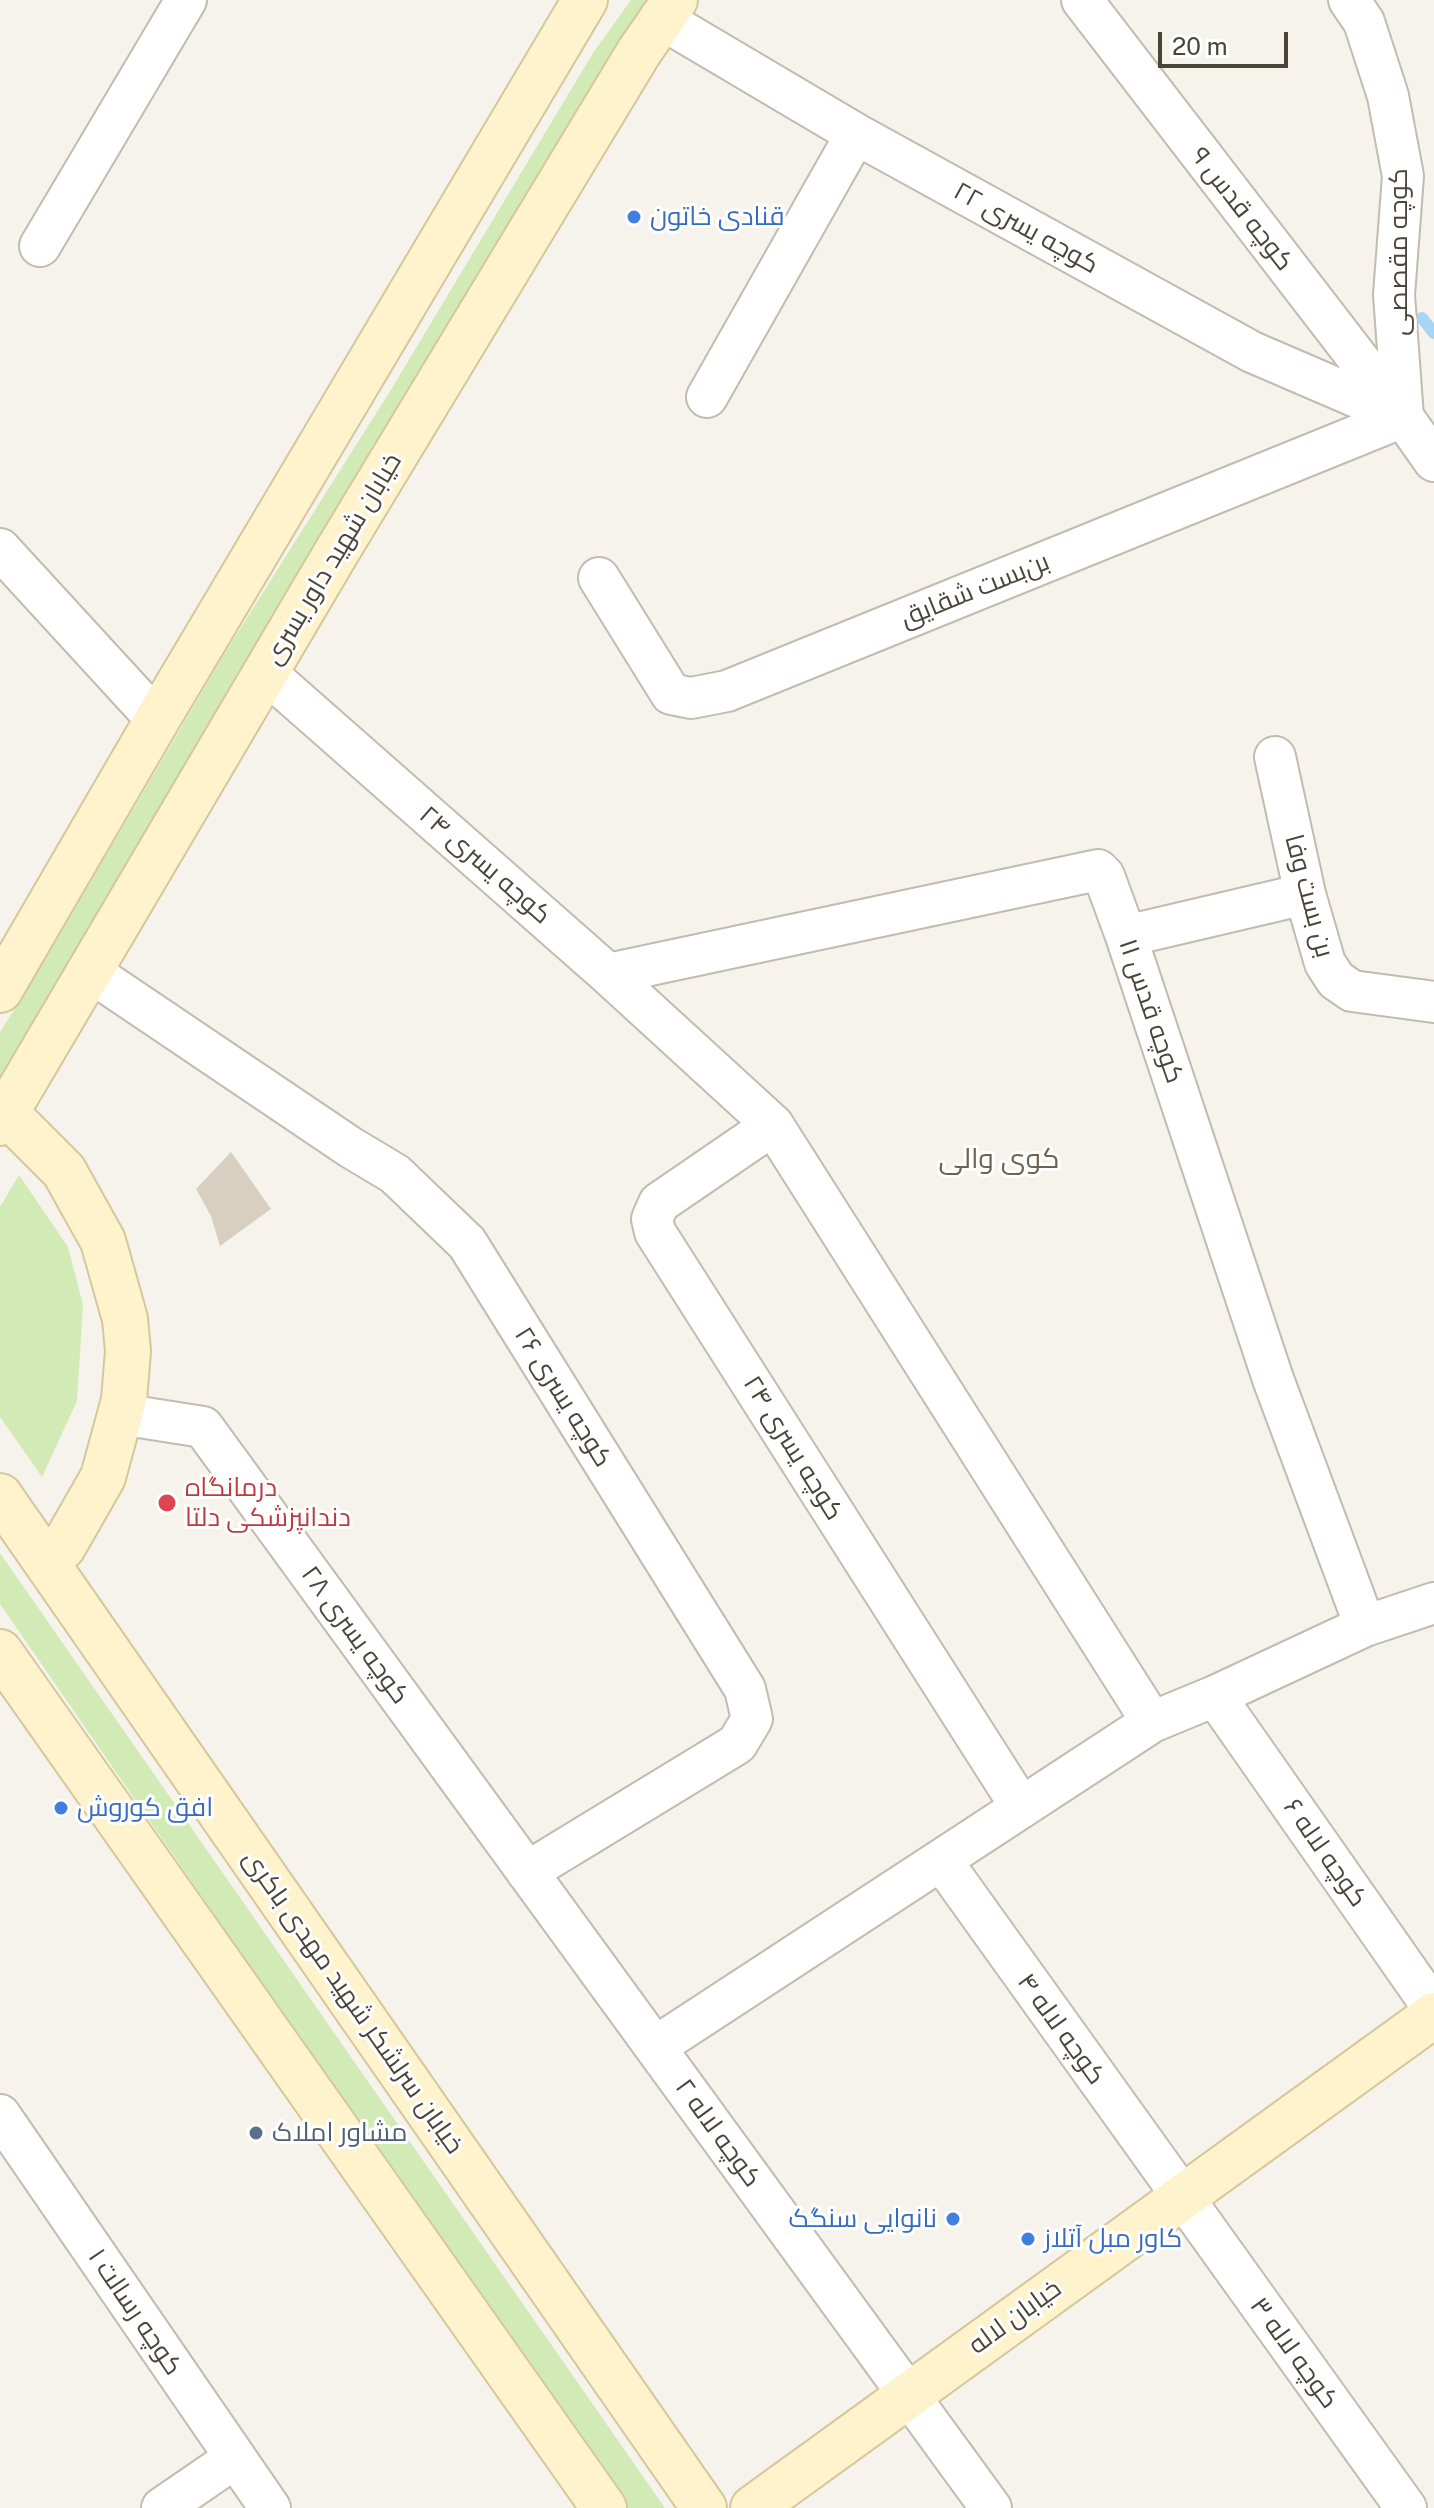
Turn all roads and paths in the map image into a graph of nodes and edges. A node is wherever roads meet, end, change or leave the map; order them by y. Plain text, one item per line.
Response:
1 (186, 0) edge
2 (585, 0) edge
3 (1082, 0) edge
4 (1349, 0) edge
5 (668, 9) edge
6 (856, 134) junction
7 (40, 246) dead end
8 (707, 397) dead end
9 (1403, 417) junction
10 (1434, 461) edge
11 (0, 549) edge
12 (599, 578) dead end
13 (265, 672) junction
14 (157, 720) junction
15 (1275, 757) dead end
16 (1305, 894) junction
17 (1126, 936) junction
18 (11, 948) edge
19 (89, 971) junction
20 (608, 974) junction
21 (0, 990) edge
22 (1434, 1002) edge
23 (3, 1118) edge
24 (773, 1125) junction
25 (120, 1414) junction
26 (0, 1496) edge
27 (47, 1563) junction
28 (1434, 1603) edge
29 (1365, 1626) junction
30 (0, 1652) edge
31 (1215, 1696) junction
32 (1152, 1722) junction
33 (1021, 1807) junction
34 (941, 1860) junction
35 (527, 1872) junction
36 (1434, 2009) edge
37 (1434, 2015) edge
38 (655, 2047) junction
39 (0, 2115) edge
40 (1182, 2198) junction
41 (908, 2395) junction
42 (235, 2458) junction
43 (162, 2508) edge
44 (270, 2508) edge
45 (604, 2508) edge
46 (704, 2508) edge
47 (753, 2508) edge
48 (991, 2508) edge
49 (1406, 2508) edge

1 - 7 street
2 - 14 main road
3 - 9 street, کوچه قدس ۹
4 - 9 street, کوچه مقصصی
5 - 6 street, کوچه یسری ۲۲
5 - 13 main road, خیابان شهید داور یسری
6 - 8 street
6 - 9 street, کوچه یسری ۲۲
9 - 10 street, کوچه قدس ۹
9 - 12 street, بن‌بست شقایق
11 - 14 street
13 - 19 main road, خیابان شهید داور یسری
13 - 20 street, کوچه یسری ۲۴
14 - 18 main road
15 - 16 street, بن بست وفا
16 - 17 street
16 - 22 street, بن بست وفا
17 - 20 street, کوچه قدس ۱۱
17 - 29 street, کوچه قدس ۱۱
18 - 21 main road
19 - 23 main road, خیابان شهید داور یسری
19 - 35 street, کوچه یسری ۲۶
20 - 24 street, کوچه یسری ۲۴
23 - 25 main road
24 - 32 street, کوچه یسری ۲۴
24 - 33 street, کوچه یسری ۲۴
25 - 27 main road
25 - 35 street, کوچه یسری ۲۸
26 - 27 main road, خیابان سرلشکر شهید مهدی باکری
27 - 46 main road, خیابان سرلشکر شهید مهدی باکری
28 - 29 street
29 - 31 street
30 - 45 main road
31 - 32 street
31 - 36 street, کوچه لاله ۶
32 - 33 street
33 - 34 street
34 - 38 street
34 - 40 street, کوچه لاله ۴
35 - 38 street, کوچه لاله ۲
37 - 40 main road, خیابان لاله
38 - 41 street, کوچه لاله ۲
39 - 42 street, کوچه رسالت ۱
40 - 41 main road, خیابان لاله
40 - 49 street, کوچه لاله ۳
41 - 47 main road, خیابان لاله
41 - 48 street, کوچه لاله ۲
42 - 43 street
42 - 44 street, کوچه رسالت ۱

